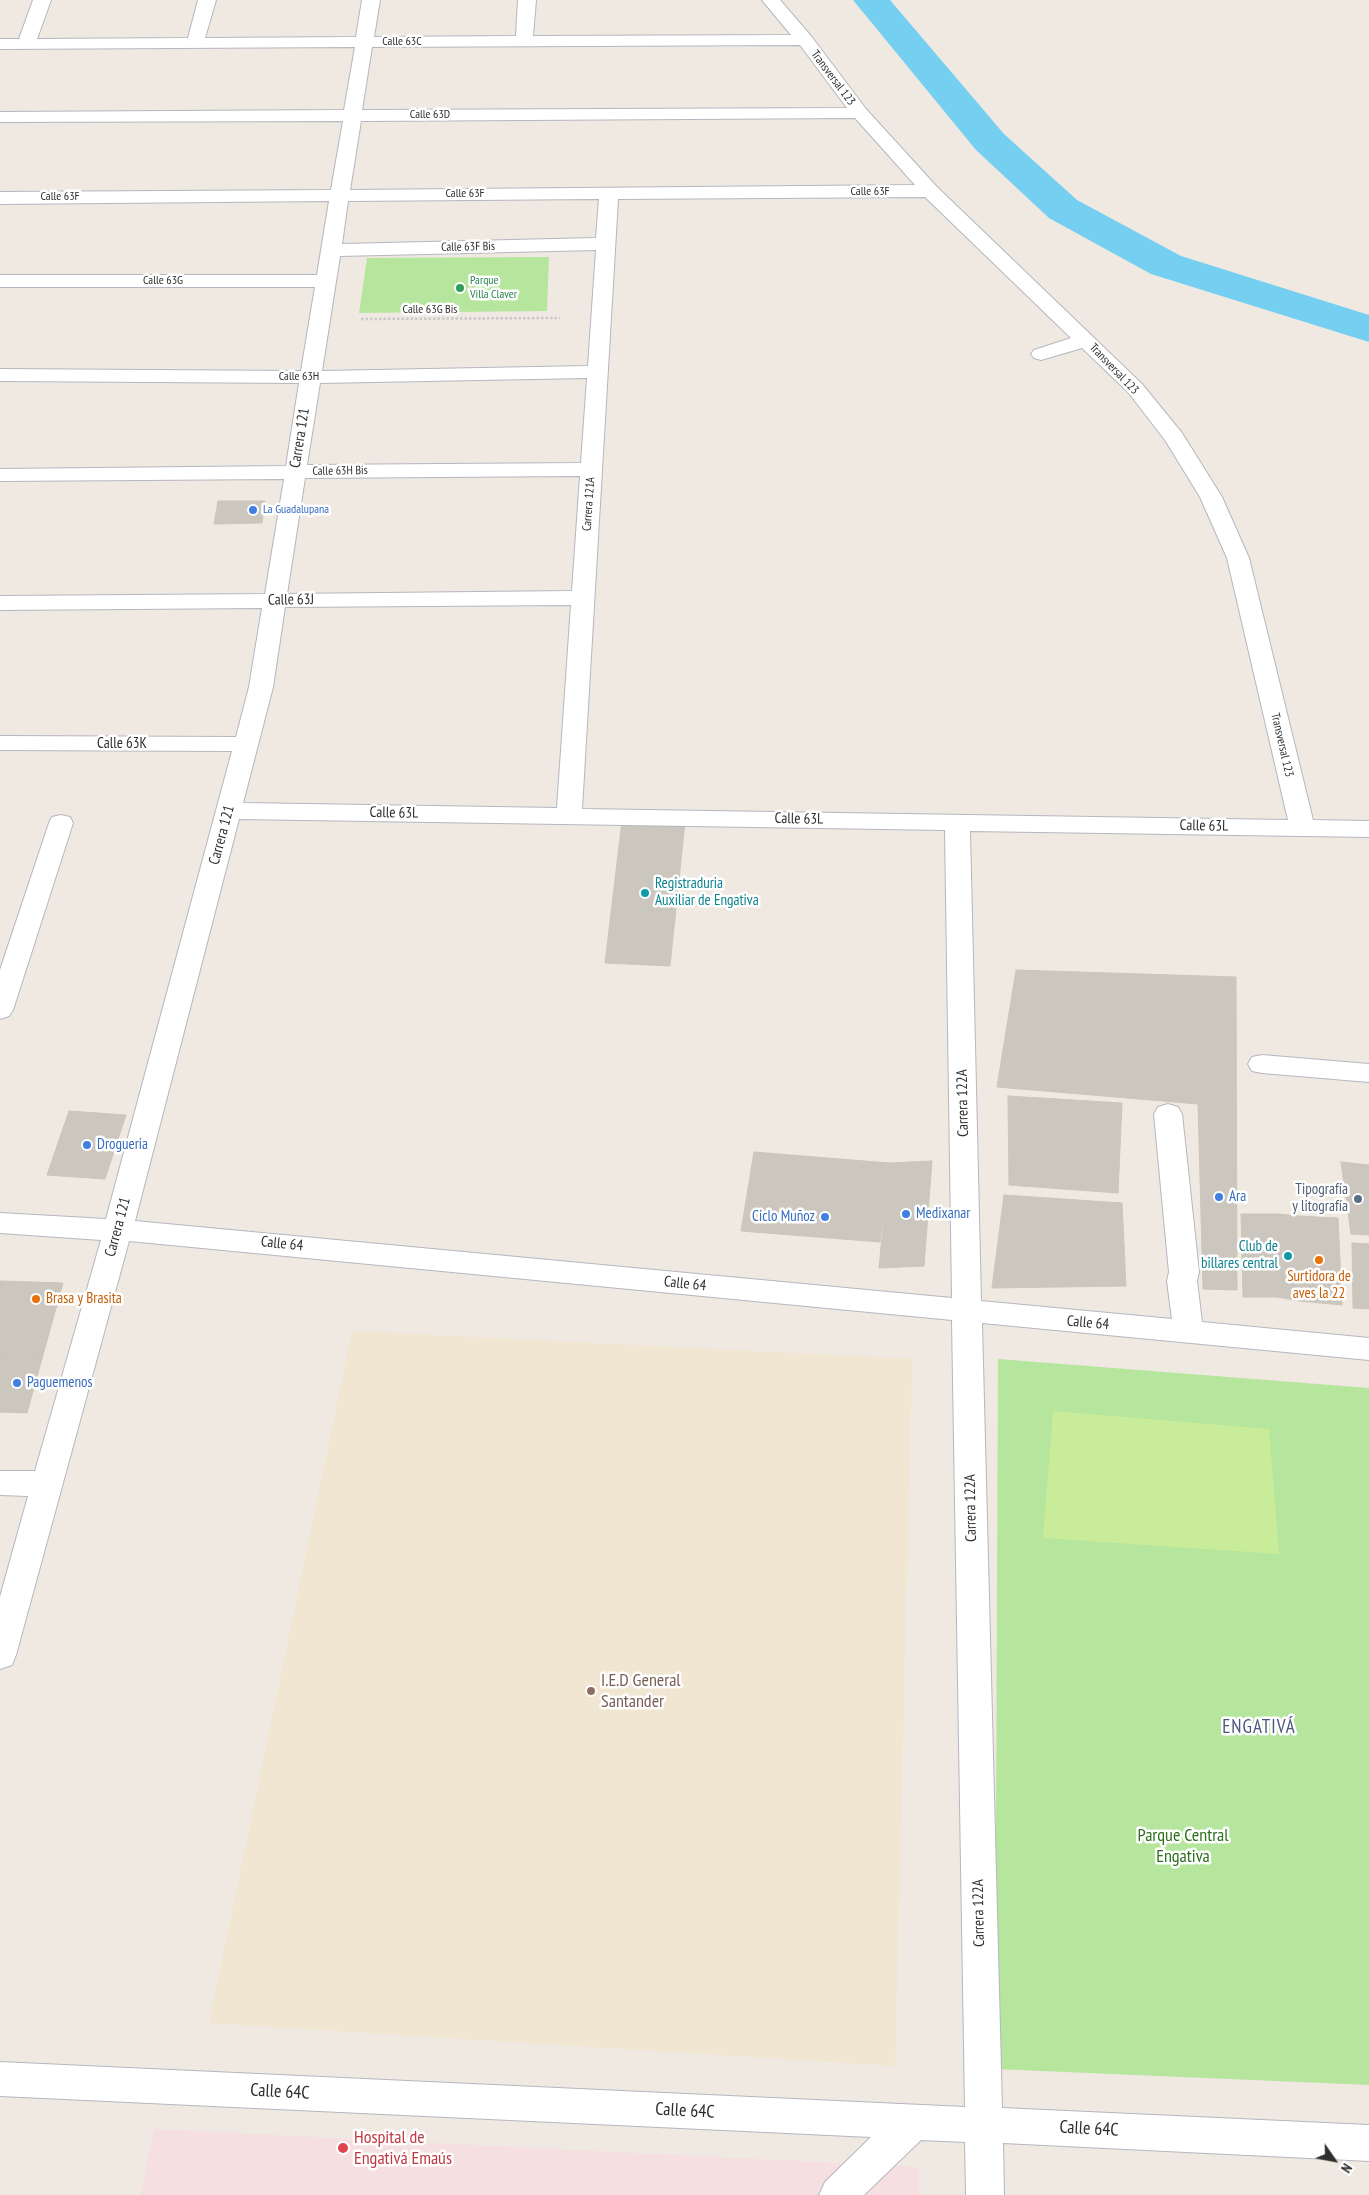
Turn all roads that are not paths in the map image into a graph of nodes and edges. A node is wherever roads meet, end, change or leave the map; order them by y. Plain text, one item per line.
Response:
1 (42, 0) edge
2 (207, 0) edge
3 (370, 0) edge
4 (527, 0) edge
5 (770, 0) edge
6 (805, 40) junction
7 (364, 42) junction
8 (524, 42) junction
9 (195, 43) junction
10 (0, 44) edge
11 (26, 44) junction
12 (860, 113) junction
13 (352, 116) junction
14 (0, 117) edge
15 (930, 191) junction
16 (608, 193) junction
17 (339, 195) junction
18 (0, 198) edge
19 (605, 244) junction
20 (331, 250) junction
21 (0, 281) edge
22 (326, 281) junction
23 (1086, 340) junction
24 (1040, 354) dead end
25 (597, 372) junction
26 (0, 375) edge
27 (310, 377) junction
28 (591, 468) junction
29 (295, 472) junction
30 (0, 475) edge
31 (583, 598) junction
32 (274, 600) junction
33 (0, 603) edge
34 (0, 743) edge
35 (245, 744) junction
36 (228, 811) junction
37 (569, 816) junction
38 (957, 822) junction
39 (61, 823) dead end
40 (1302, 827) junction
41 (1369, 829) edge
42 (0, 1010) edge
43 (1262, 1064) dead end
44 (1369, 1073) edge
45 (1168, 1114) dead end
46 (0, 1223) edge
47 (118, 1229) junction
48 (967, 1312) junction
49 (1189, 1332) junction
50 (1369, 1349) edge
51 (0, 1483) edge
52 (47, 1484) junction
53 (0, 1654) edge
54 (0, 2079) edge
55 (914, 2121) junction
56 (983, 2124) junction
57 (1369, 2142) edge
58 (838, 2195) edge
59 (985, 2195) edge

1 - 11 street
2 - 9 street
3 - 7 street, Carrera 121
4 - 8 street
5 - 6 street, Transversal 123
6 - 8 street, Calle 63C
6 - 12 street, Transversal 123
7 - 8 street, Calle 63C
7 - 9 street, Calle 63C
7 - 13 street, Carrera 121
9 - 11 street, Calle 63C
10 - 11 street, Calle 63C
12 - 13 street, Calle 63D
12 - 15 street, Transversal 123
13 - 14 street, Calle 63D
13 - 17 street, Carrera 121
15 - 16 street, Calle 63F
15 - 23 street, Transversal 123
16 - 17 street, Calle 63F
16 - 19 street, Carrera 121A
17 - 18 street, Calle 63F
17 - 20 street, Carrera 121
19 - 20 street, Calle 63F Bis
19 - 25 street, Carrera 121A
20 - 22 street, Carrera 121
21 - 22 street, Calle 63G
22 - 27 street, Carrera 121
23 - 24 street
23 - 40 street, Transversal 123
25 - 27 street, Calle 63H
25 - 28 street, Carrera 121A
26 - 27 street, Calle 63H
27 - 29 street, Carrera 121
28 - 29 street, Calle 63H Bis
28 - 31 street, Carrera 121A
29 - 30 street, Calle 63H Bis
29 - 32 street, Carrera 121
31 - 32 street, Calle 63J
31 - 37 street, Carrera 121A
32 - 33 street, Calle 63J
32 - 35 street, Carrera 121
34 - 35 street, Calle 63K
35 - 36 street, Carrera 121
36 - 37 street, Calle 63L
36 - 47 street, Carrera 121
37 - 38 street, Calle 63L
38 - 40 street, Calle 63L
38 - 48 street, Carrera 122A
39 - 42 street
40 - 41 street, Calle 63L
43 - 44 street
45 - 49 street
46 - 47 street, Calle 64
47 - 48 street, Calle 64
47 - 52 street, Carrera 121
48 - 49 street, Calle 64
48 - 56 street, Carrera 122A
49 - 50 street, Calle 64
51 - 52 street
52 - 53 street, Carrera 121
54 - 55 street, Calle 64C
55 - 56 street, Calle 64C
55 - 58 street
56 - 57 street, Calle 64C
56 - 59 street, Carrera 122A

